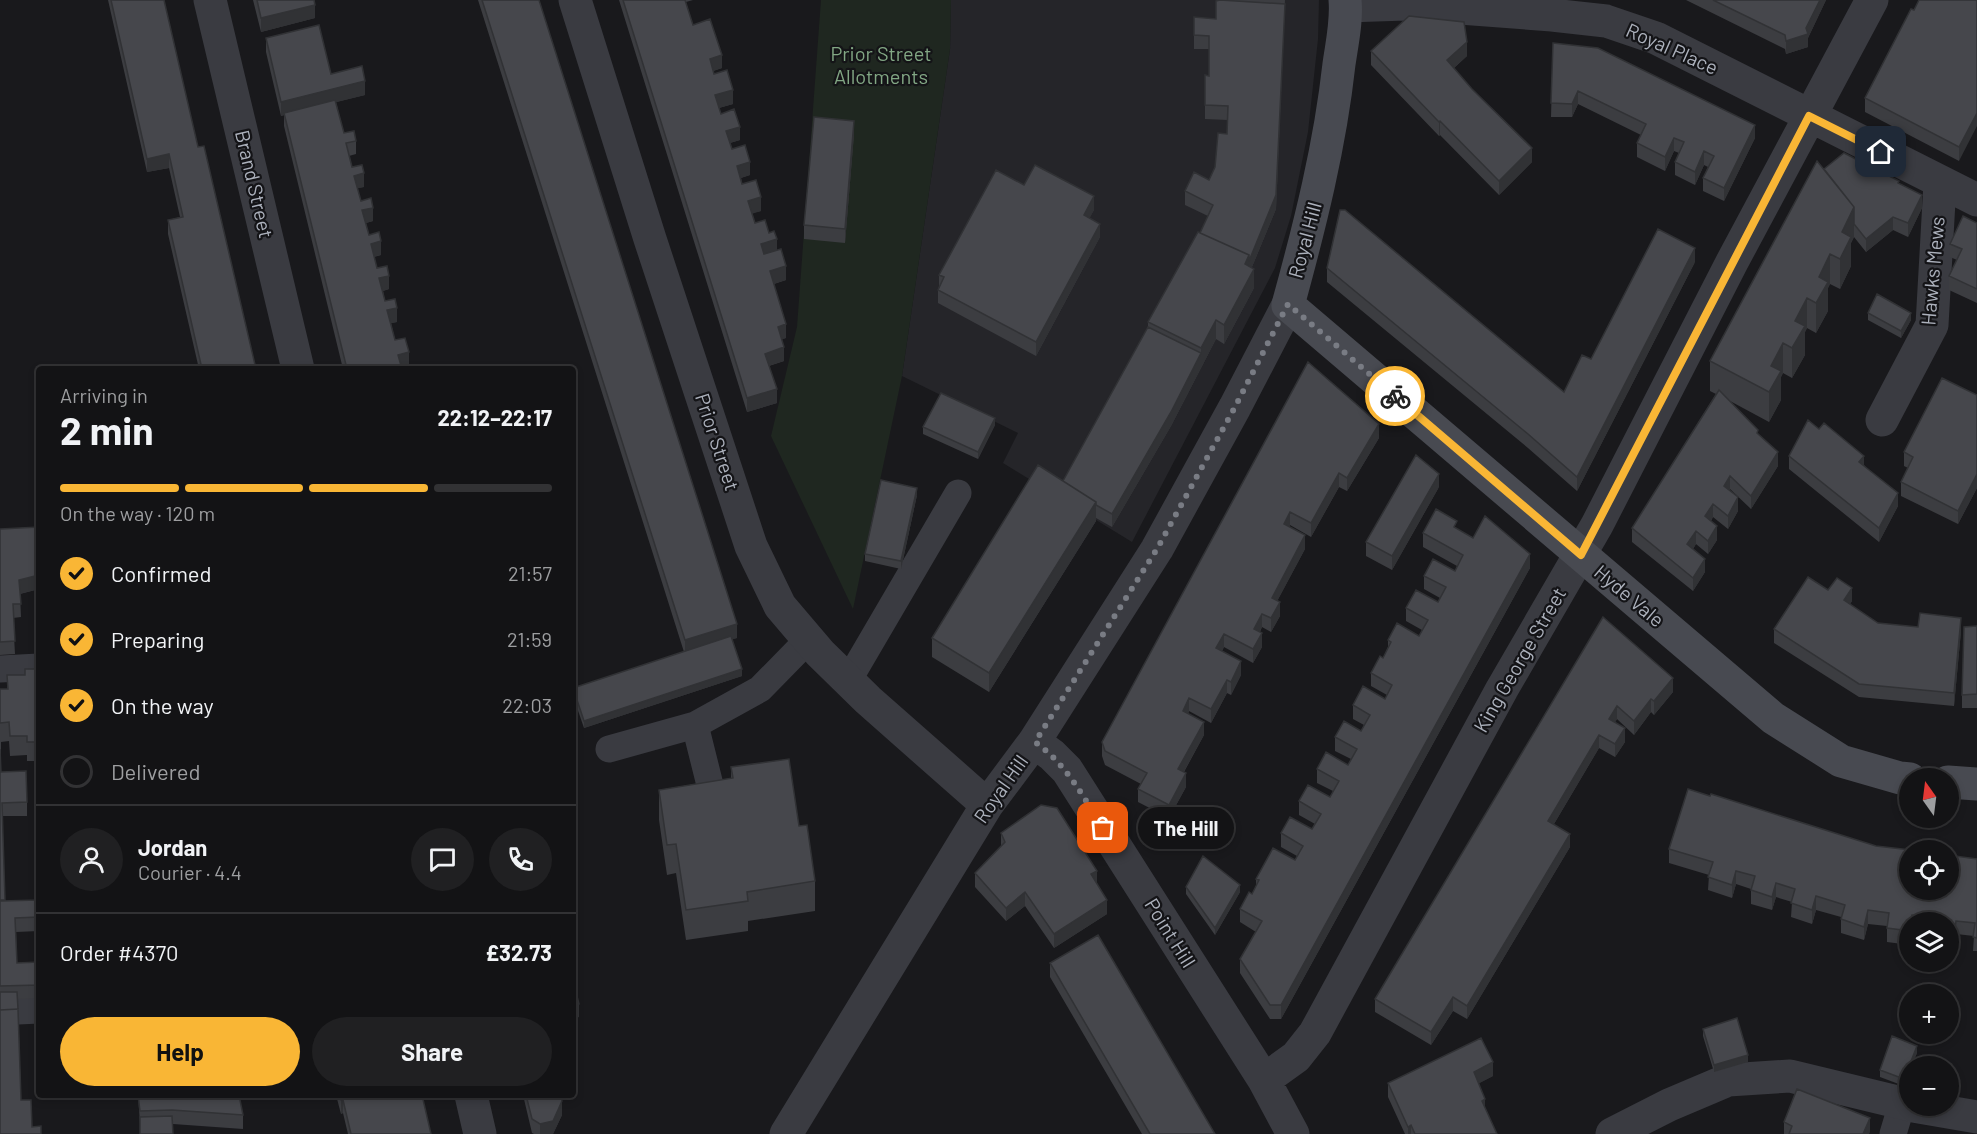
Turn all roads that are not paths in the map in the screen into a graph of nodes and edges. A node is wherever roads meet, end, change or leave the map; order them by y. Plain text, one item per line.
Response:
1 (210, 0) edge
2 (575, 0) edge
3 (1872, 0) edge
4 (1346, 3) edge
5 (1809, 116) junction
6 (1940, 183) junction
7 (1977, 200) edge
8 (1288, 304) junction
9 (297, 366) edge
10 (1882, 420) dead end
11 (958, 493) dead end
12 (1581, 555) junction
13 (808, 640) junction
14 (36, 667) edge
15 (0, 669) edge
16 (848, 681) junction
17 (694, 725) junction
18 (1035, 742) junction
19 (609, 749) dead end
20 (1899, 778) edge
21 (1959, 783) edge
22 (1977, 784) edge
23 (711, 789) edge
24 (987, 805) junction
25 (1264, 1080) junction
26 (472, 1098) edge
27 (1899, 1110) edge
28 (1959, 1116) edge
29 (1977, 1117) edge
30 (480, 1134) edge
31 (786, 1134) edge
32 (1293, 1134) edge
33 (1612, 1134) edge

1 - 9 street, Brand Street
2 - 13 street, Prior Street
3 - 5 street, King George Street
4 - 5 street, Royal Place
4 - 8 main road, Royal Hill
5 - 6 street, Royal Place
5 - 12 street, King George Street
6 - 7 street, Royal Place
6 - 10 street, Hawks Mews
8 - 12 main road, Hyde Vale
8 - 18 street, Royal Hill
11 - 16 lane
12 - 20 main road, Hyde Vale
12 - 25 street, King George Street
13 - 16 street, Prior Street
13 - 17 lane
14 - 15 lane
16 - 24 street, Prior Street
17 - 19 lane
17 - 23 lane
18 - 24 street, Royal Hill
18 - 25 street, Point Hill
21 - 22 main road
24 - 31 street, Royal Hill
25 - 32 street, Point Hill
26 - 30 street
27 - 33 street
28 - 29 street

